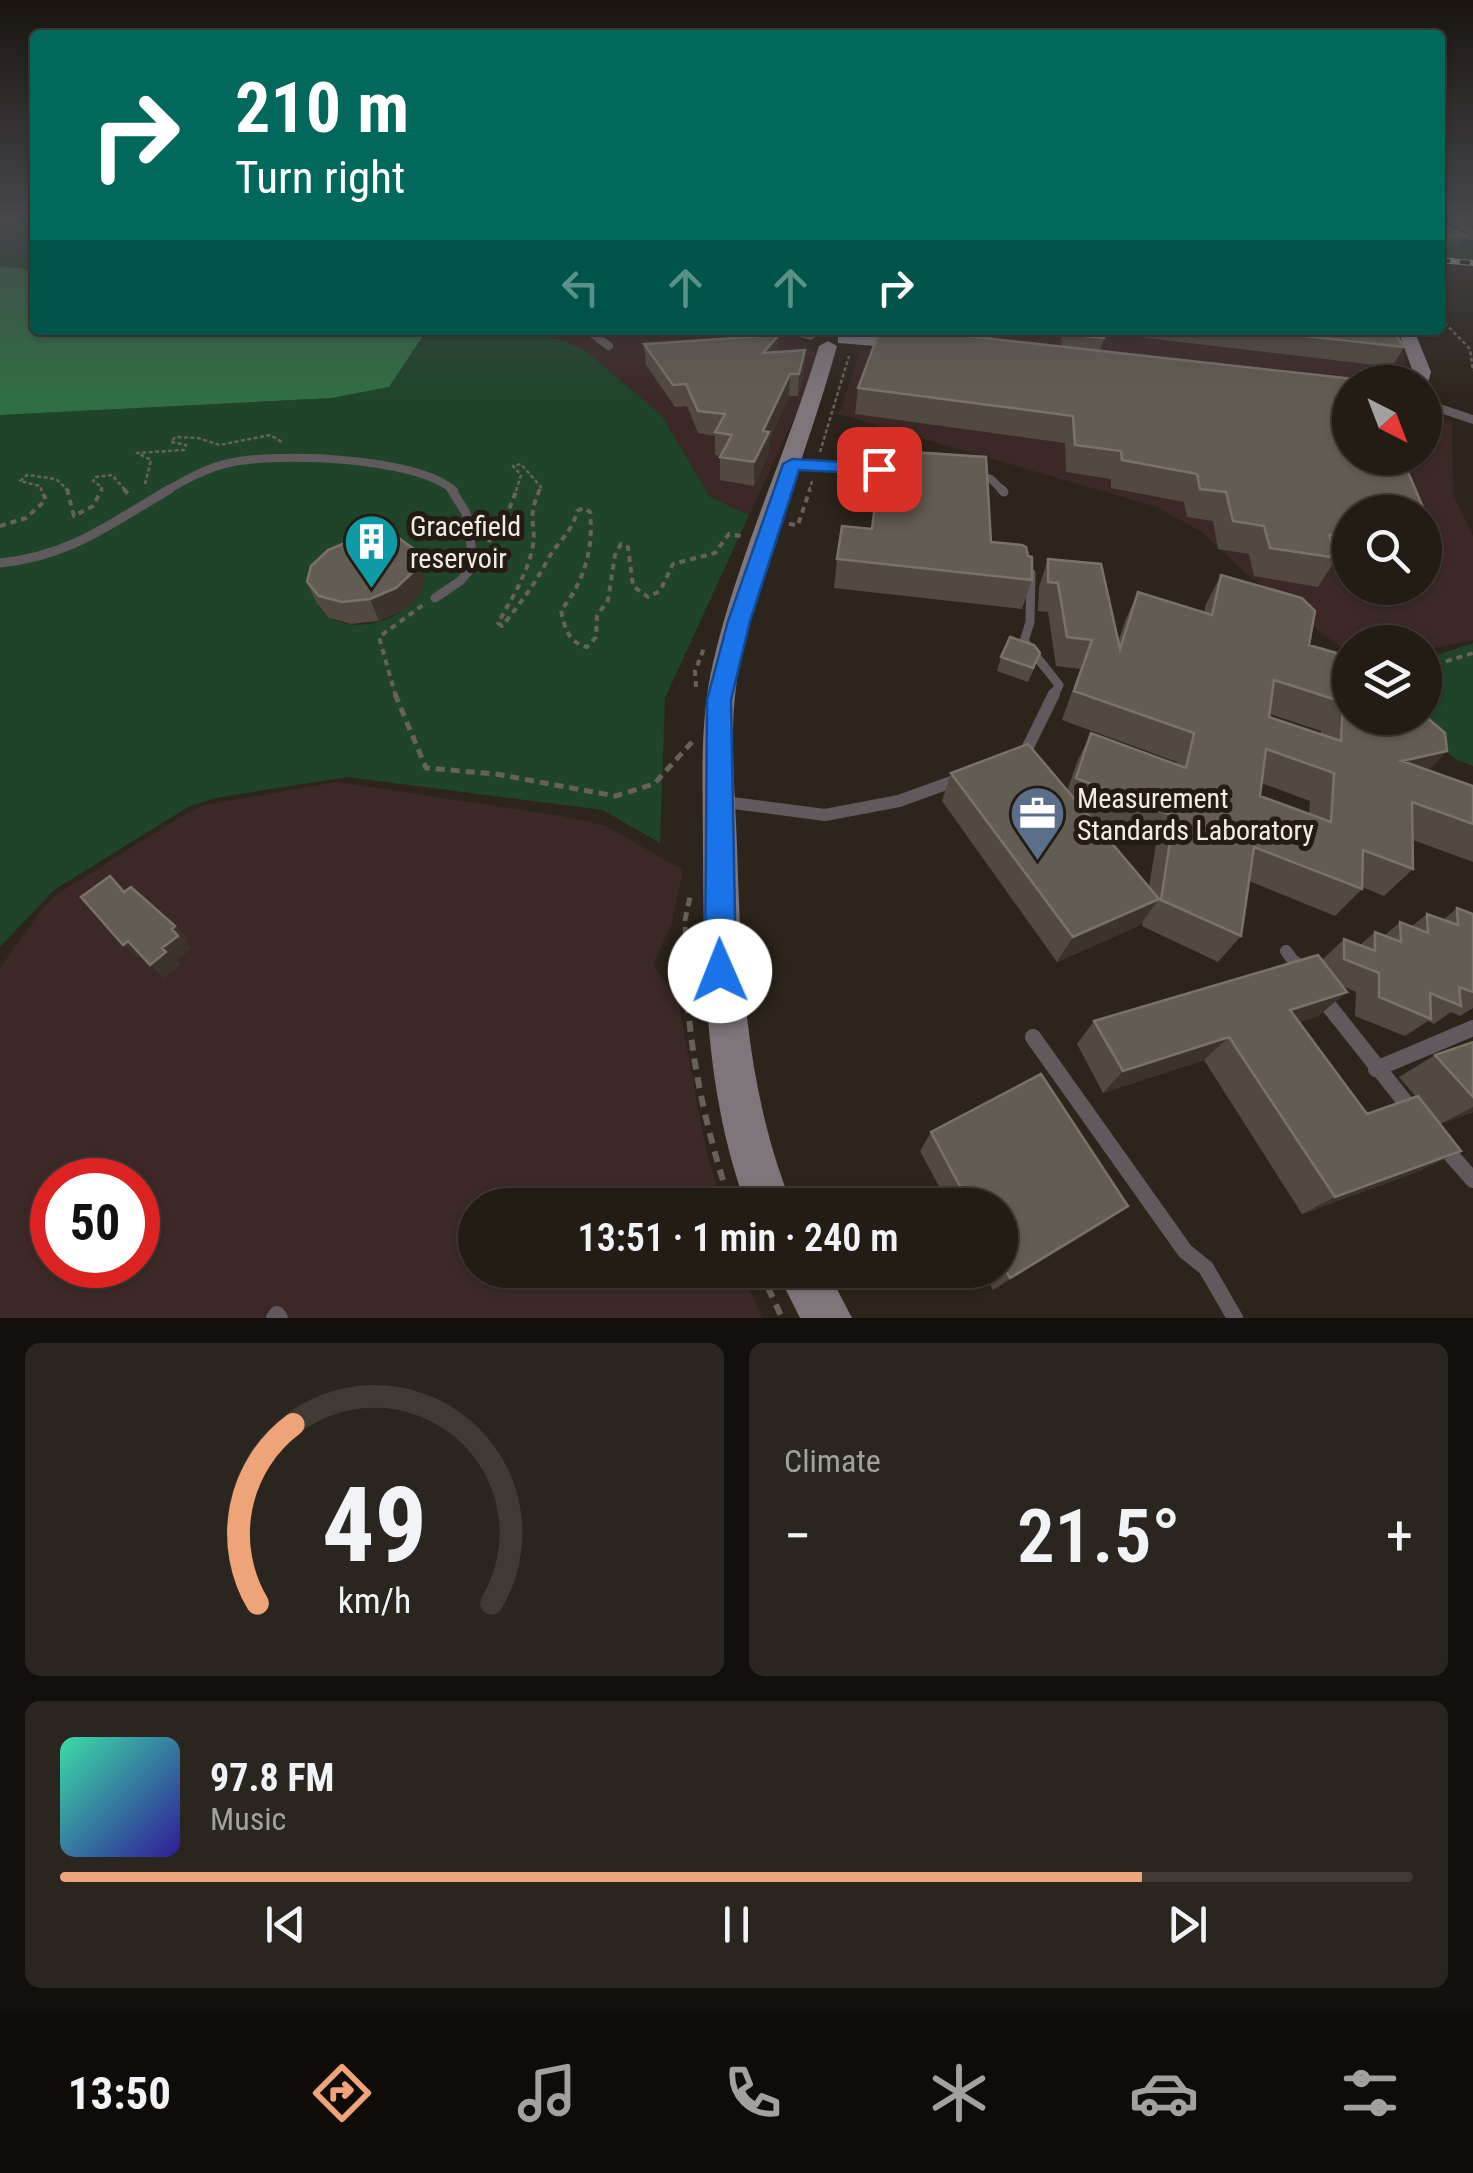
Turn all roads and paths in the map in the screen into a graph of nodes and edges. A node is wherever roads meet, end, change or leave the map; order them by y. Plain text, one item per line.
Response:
1 (1445, 323) edge
2 (594, 335) edge
3 (798, 335) edge
4 (1408, 335) edge
5 (902, 337) edge
6 (834, 343) junction
7 (609, 346) dead end
8 (932, 346) edge
9 (1419, 365) edge
10 (1473, 371) edge
11 (1442, 409) edge
12 (1473, 420) edge
13 (292, 448) dead end
14 (804, 465) junction
15 (896, 470) edge
16 (964, 475) edge
17 (1004, 492) dead end
18 (788, 524) dead end
19 (0, 526) edge
20 (484, 532) dead end
21 (744, 539) dead end
22 (0, 563) edge
23 (1020, 568) edge
24 (434, 598) joint
25 (1473, 653) edge
26 (1442, 663) edge
27 (692, 742) dead end
28 (1005, 763) edge
29 (970, 776) edge
30 (718, 802) junction
31 (1286, 951) dead end
32 (1473, 1028) edge
33 (1033, 1037) dead end
34 (1376, 1069) junction
35 (1424, 1124) edge
36 (1436, 1138) edge
37 (1473, 1180) edge
38 (763, 1188) edge
39 (768, 1288) edge
40 (806, 1288) edge
41 (810, 1288) edge
42 (782, 1318) edge
43 (818, 1318) edge
44 (827, 1318) edge
45 (1235, 1318) edge

1 - 10 path
2 - 7 lane
3 - 6 street
4 - 9 main road
5 - 6 main road
5 - 8 main road
6 - 14 main road
6 - 14 path
11 - 12 street
13 - 19 path
14 - 15 lane
14 - 18 path
14 - 30 main road
16 - 17 lane
20 - 21 path
22 - 24 lane
23 - 28 lane
24 - 27 path
25 - 26 path
29 - 30 lane
30 - 38 main road
31 - 34 lane
32 - 34 lane
33 - 45 lane
34 - 35 lane
36 - 37 lane
39 - 42 path
40 - 43 main road
41 - 44 main road

